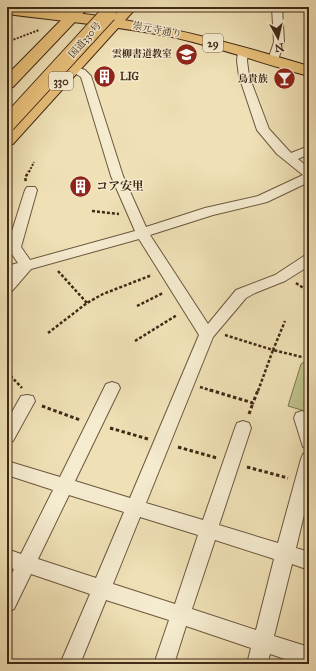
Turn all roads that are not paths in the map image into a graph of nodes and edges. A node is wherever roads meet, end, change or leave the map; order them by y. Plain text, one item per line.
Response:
1 (95, 7) edge
2 (130, 7) edge
3 (276, 7) edge
4 (7, 10) edge
5 (77, 12) edge
6 (115, 15) edge
7 (243, 51) junction
8 (273, 60) junction
9 (73, 69) junction
10 (309, 70) edge
11 (7, 84) edge
12 (7, 100) edge
13 (7, 124) edge
14 (7, 140) edge
15 (309, 150) edge
16 (290, 158) junction
17 (309, 174) edge
18 (309, 177) edge
19 (31, 190) road end
20 (143, 233) junction
21 (309, 259) edge
22 (28, 266) junction
23 (7, 271) edge
24 (7, 287) edge
25 (209, 332) junction
26 (112, 388) dead end
27 (27, 401) dead end
28 (302, 418) dead end
29 (243, 428) dead end
30 (7, 436) edge
31 (309, 442) edge
32 (309, 458) edge
33 (7, 468) edge
34 (64, 486) junction
35 (135, 508) junction
36 (209, 530) junction
37 (285, 554) junction
38 (7, 558) edge
39 (309, 561) edge
40 (26, 564) junction
41 (102, 589) junction
42 (7, 603) edge
43 (180, 615) junction
44 (263, 642) junction
45 (309, 657) edge
46 (70, 664) edge
47 (164, 664) edge
48 (257, 664) edge

1 - 12 main road, 国道330号 / 330
2 - 6 main road, 330
3 - 8 street
4 - 5 main road, 29
5 - 6 main road, 崇元寺通り / 29
5 - 11 main road
6 - 7 main road, 崇元寺通り / 29
6 - 9 main road, 330
6 - 13 main road, 国道330号 / 330, bridge
7 - 8 main road, 崇元寺通り / 29
7 - 16 street
8 - 10 main road, 崇元寺通り / 29
9 - 14 main road, 330
9 - 20 street
15 - 16 street
16 - 17 street
18 - 20 street
19 - 22 street
20 - 22 street
20 - 25 street
21 - 25 street
22 - 23 street
22 - 24 street
25 - 35 street
26 - 34 street
27 - 30 street
28 - 31 street
29 - 36 street
32 - 37 street
33 - 34 street
34 - 35 street
34 - 40 street
35 - 36 street
35 - 41 street
36 - 37 street
36 - 43 street
37 - 39 street
37 - 44 street
38 - 40 street
40 - 41 street
40 - 42 street
41 - 43 street
41 - 46 street
43 - 44 street
43 - 47 street
44 - 45 street
44 - 48 street

